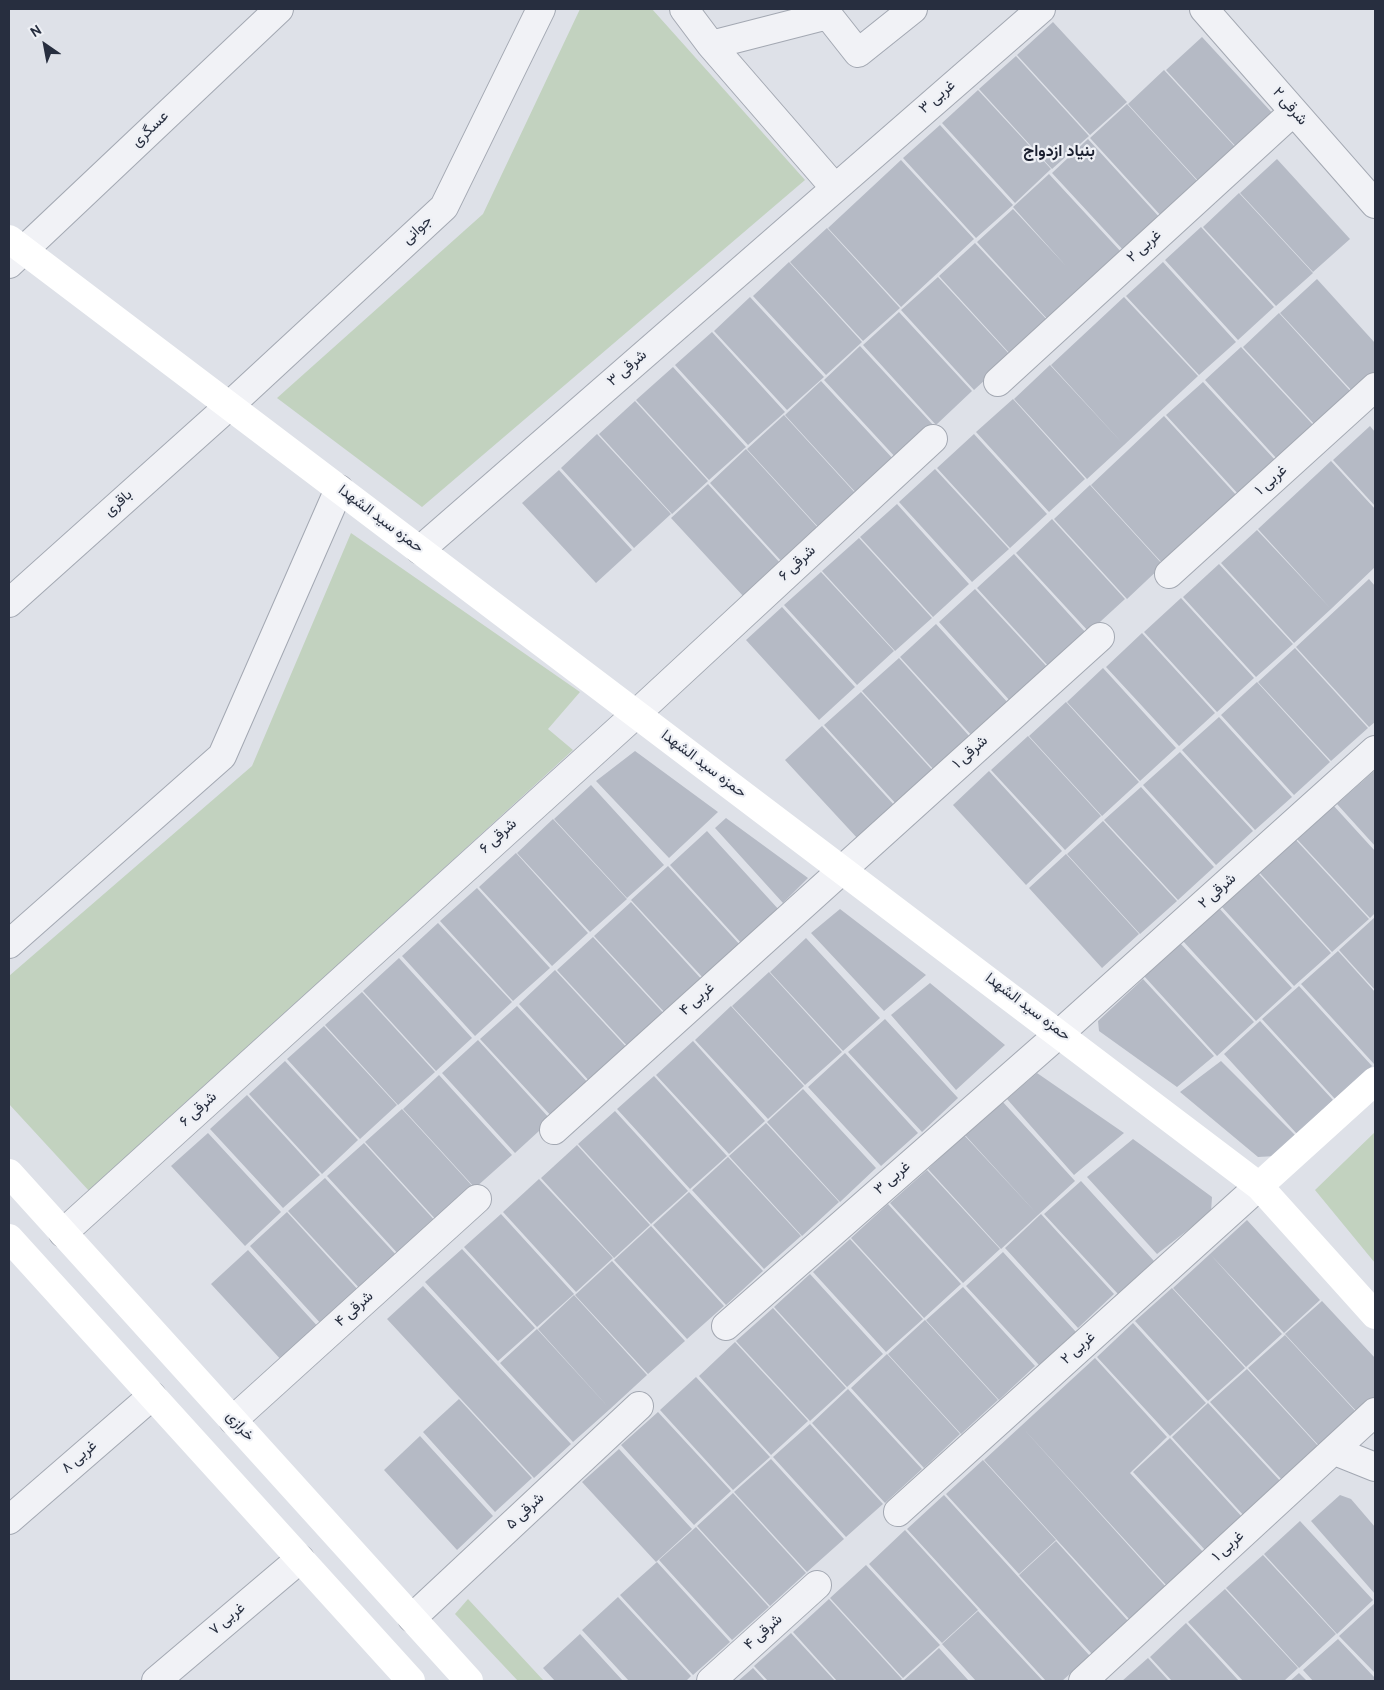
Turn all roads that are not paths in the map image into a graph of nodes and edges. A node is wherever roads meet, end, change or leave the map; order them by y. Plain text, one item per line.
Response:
1 (278, 9) edge
2 (541, 9) edge
3 (684, 9) edge
4 (913, 9) edge
5 (1041, 9) edge
6 (1204, 9) edge
7 (711, 45) junction
8 (1293, 112) junction
9 (835, 188) junction
10 (1375, 204) edge
11 (14, 251) edge
12 (998, 382) dead end
13 (1375, 387) edge
14 (229, 406) junction
15 (933, 439) dead end
16 (339, 489) junction
17 (420, 550) junction
18 (1168, 574) dead end
19 (9, 603) edge
20 (1100, 637) dead end
21 (636, 714) junction
22 (1375, 750) edge
23 (842, 869) junction
24 (9, 944) edge
25 (1060, 1033) junction
26 (1375, 1081) edge
27 (554, 1130) dead end
28 (9, 1173) edge
29 (1259, 1186) junction
30 (477, 1199) dead end
31 (63, 1233) junction
32 (11, 1244) edge
33 (1375, 1315) edge
34 (726, 1326) dead end
35 (151, 1330) junction
36 (118, 1358) junction
37 (152, 1396) junction
38 (639, 1406) dead end
39 (1375, 1412) edge
40 (233, 1420) junction
41 (1335, 1450) junction
42 (1375, 1467) edge
43 (898, 1512) dead end
44 (9, 1520) edge
45 (300, 1559) junction
46 (817, 1585) dead end
47 (412, 1618) junction
48 (156, 1681) edge
49 (411, 1681) edge
50 (469, 1681) edge
51 (711, 1681) edge
52 (1083, 1681) edge

1 - 11 street, عسگری
2 - 14 street, جوانی
3 - 7 street
4 - 7 street
5 - 9 street, ۳ غربی
6 - 8 street, ۲ شرقی
7 - 9 street
8 - 10 street, ۲ شرقی
8 - 12 street, ۲ غربی
9 - 17 street, ۳ شرقی
11 - 14 street, حمزه سید الشهدا
13 - 18 street, ۱ غربی
14 - 16 street, حمزه سید الشهدا
14 - 19 street, باقری
15 - 21 street, ۶ شرقی
16 - 17 street, حمزه سید الشهدا
16 - 24 street
17 - 21 street, حمزه سید الشهدا
20 - 23 street, ۱ شرقی
21 - 23 street, حمزه سید الشهدا
21 - 31 street, ۶ شرقی
22 - 25 street, ۲ شرقی
23 - 25 street, حمزه سید الشهدا
23 - 27 street, ۴ غربی
25 - 29 street, حمزه سید الشهدا
25 - 34 street, ۳ غربی
26 - 29 street
28 - 31 street, خرازی
29 - 33 street, حمزه سید الشهدا
29 - 43 street, ۲ غربی
30 - 40 street, ۴ شرقی
31 - 35 street, خرازی
32 - 36 street
35 - 36 street
35 - 40 street, خرازی
36 - 37 street
37 - 44 street, ۸ غربی
37 - 45 street
38 - 47 street, ۵ شرقی
39 - 41 street, ۱ غربی
40 - 47 street, خرازی
41 - 42 street
41 - 52 street, ۱ غربی
45 - 48 street, ۷ غربی
45 - 49 street
46 - 51 street, ۴ شرقی
47 - 50 street, خرازی

